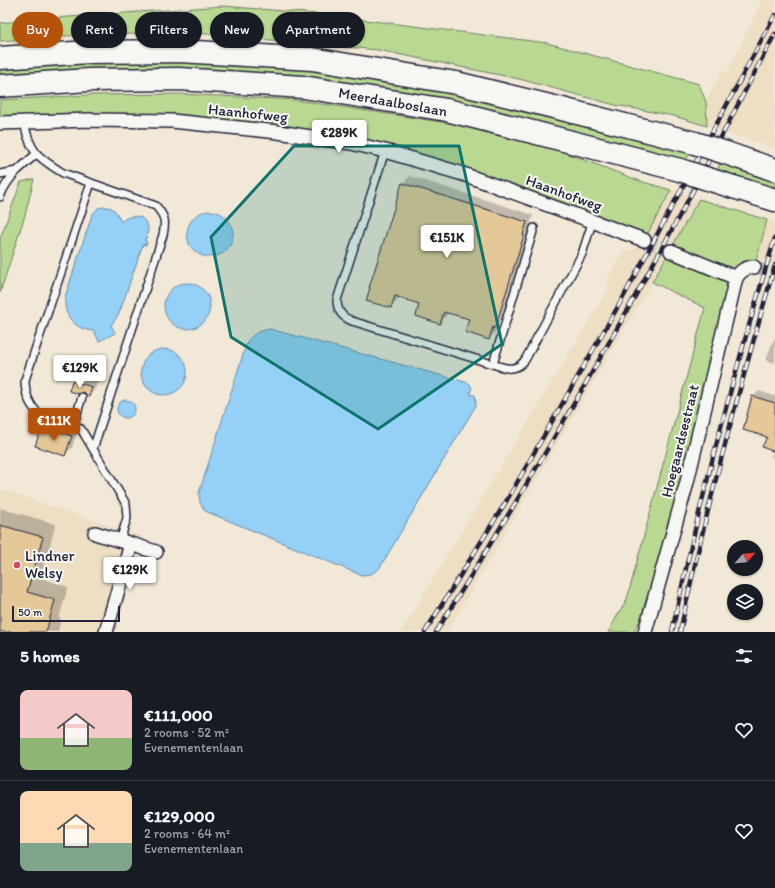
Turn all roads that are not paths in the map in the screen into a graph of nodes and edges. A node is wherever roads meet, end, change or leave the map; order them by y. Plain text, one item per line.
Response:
1 (0, 58) edge
2 (0, 86) edge
3 (24, 122) junction
4 (0, 123) edge
5 (384, 151) junction
6 (36, 154) junction
7 (775, 170) edge
8 (17, 171) junction
9 (0, 174) edge
10 (90, 183) junction
11 (0, 197) edge
12 (774, 200) edge
13 (593, 220) junction
14 (534, 228) dead end
15 (644, 240) tunnel mouth
16 (671, 251) tunnel mouth
17 (754, 267) tunnel mouth
18 (736, 278) junction
19 (493, 364) junction
20 (82, 397) dead end
21 (73, 426) junction
22 (93, 450) junction
23 (95, 533) dead end
24 (125, 543) junction
25 (156, 552) dead end
26 (106, 632) edge
27 (645, 632) edge

1 - 7 highway, Meerdaalboslaan, bridge
2 - 12 highway, Meerdaalboslaan, bridge
3 - 4 street, Haanhofweg
3 - 5 street, Haanhofweg
3 - 6 lane
5 - 13 street, Haanhofweg
5 - 19 lane
6 - 8 lane
6 - 10 lane
8 - 9 lane
8 - 11 lane
10 - 21 lane
10 - 22 lane
13 - 15 street, Haanhofweg
13 - 19 lane
14 - 19 lane
16 - 18 street
17 - 18 street
18 - 27 street, Hoegaardsestraat
20 - 21 lane
21 - 22 lane
22 - 24 lane
23 - 24 street
24 - 25 street
24 - 26 street

